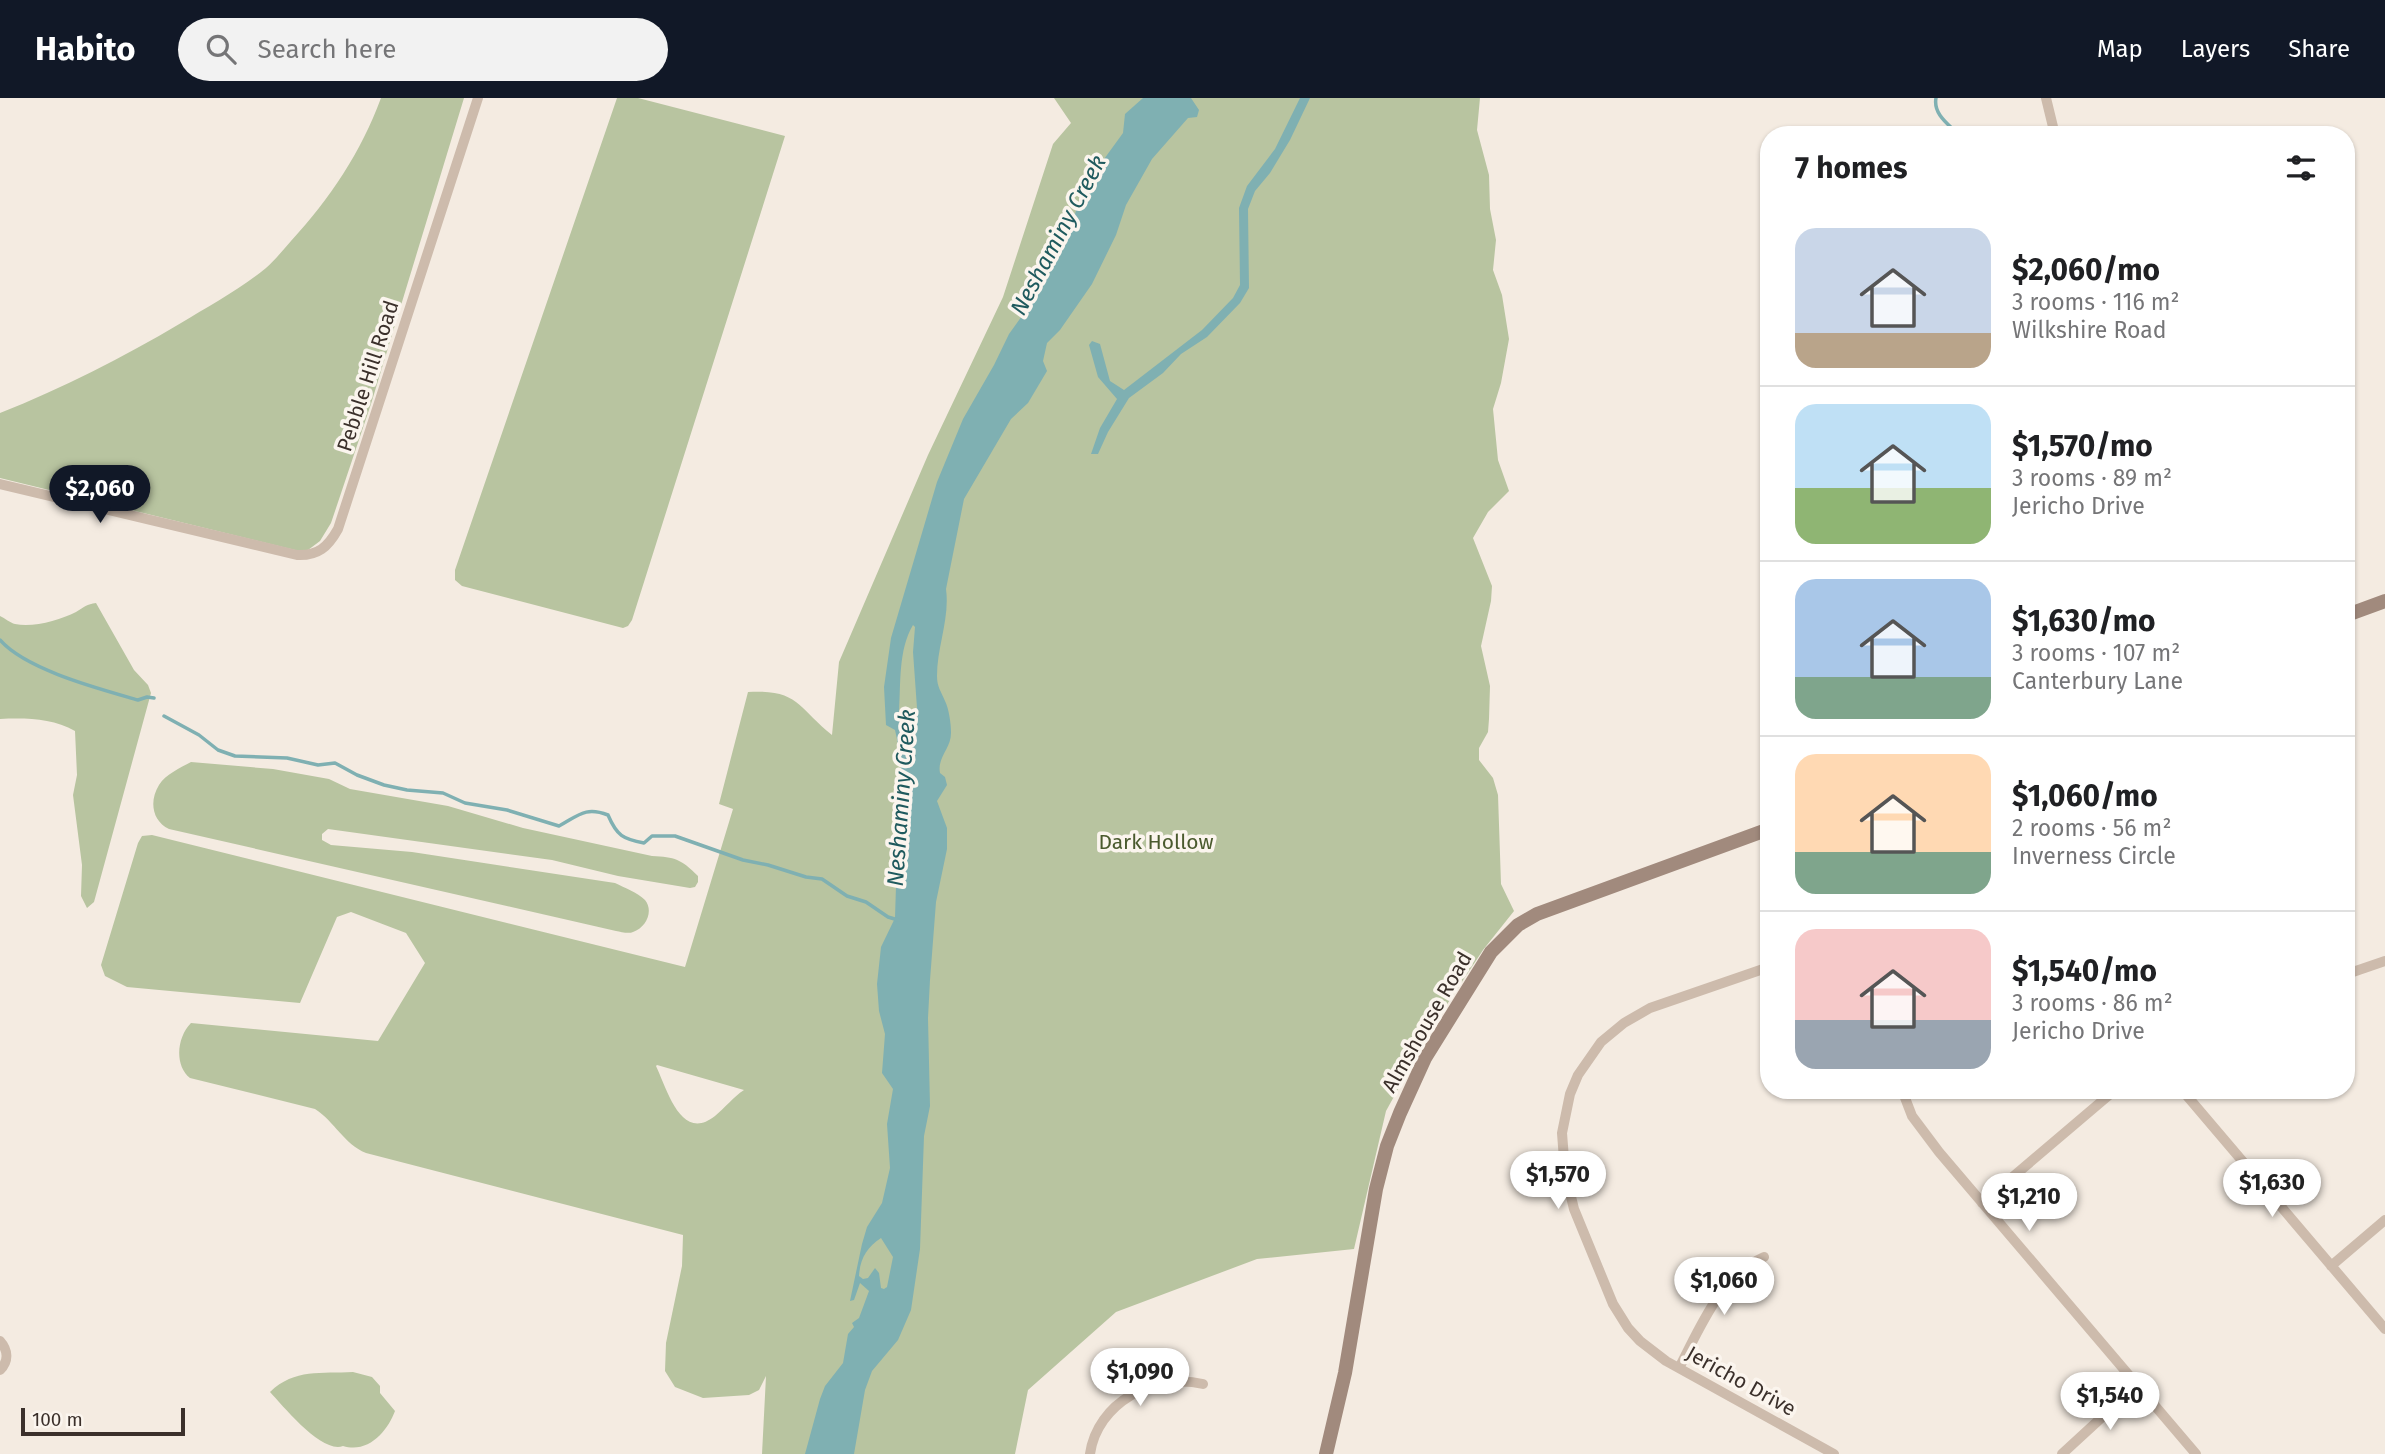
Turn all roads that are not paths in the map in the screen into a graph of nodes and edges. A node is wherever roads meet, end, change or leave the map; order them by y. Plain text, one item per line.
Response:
1 (478, 98) edge
2 (2046, 98) edge
3 (2053, 126) edge
4 (0, 484) edge
5 (2385, 601) edge
6 (2355, 612) edge
7 (1760, 832) edge
8 (2385, 961) edge
9 (1760, 970) edge
10 (2355, 971) edge
11 (1905, 1099) edge
12 (2104, 1099) edge
13 (2190, 1099) edge
14 (1982, 1203) junction
15 (2385, 1220) edge
16 (1764, 1257) dead end
17 (2331, 1266) junction
18 (2385, 1329) edge
19 (0, 1341) edge
20 (1679, 1368) junction
21 (0, 1370) edge
22 (1203, 1384) dead end
23 (2137, 1385) junction
24 (1090, 1454) edge
25 (1326, 1454) edge
26 (1834, 1454) edge
27 (2062, 1454) edge
28 (2196, 1454) edge

1 - 4 street, Pebble Hill Road
2 - 3 street
5 - 6 main road
7 - 25 main road, Almshouse Road
8 - 10 street
9 - 20 street, Jericho Drive
11 - 14 street
12 - 14 street
13 - 17 street
14 - 23 street
15 - 17 street
16 - 20 street
17 - 18 street
19 - 21 street
20 - 26 street, Jericho Drive
22 - 24 street
23 - 27 street
23 - 28 street

